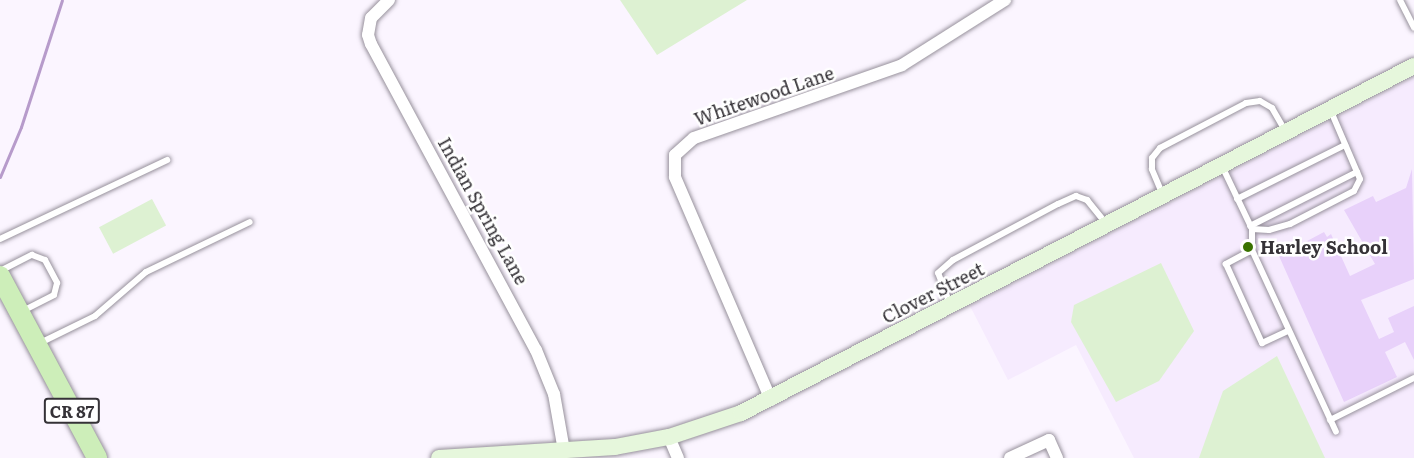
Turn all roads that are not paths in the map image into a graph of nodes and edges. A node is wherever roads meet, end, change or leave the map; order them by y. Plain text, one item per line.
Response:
1 (389, 0) edge
2 (1005, 0) edge
3 (1400, 0) edge
4 (1414, 28) edge
5 (1414, 66) edge
6 (1330, 109) junction
7 (1286, 132) junction
8 (1345, 145) junction
9 (167, 160) dead end
10 (1222, 165) junction
11 (1357, 172) junction
12 (1164, 196) junction
13 (1238, 199) junction
14 (250, 222) dead end
15 (1107, 225) junction
16 (1251, 228) junction
17 (0, 239) edge
18 (1252, 250) junction
19 (0, 273) edge
20 (951, 306) junction
21 (20, 313) junction
22 (1288, 331) junction
23 (37, 344) junction
24 (1414, 378) edge
25 (771, 400) junction
26 (1330, 420) junction
27 (1336, 432) dead end
28 (669, 437) junction
29 (564, 452) junction
30 (97, 458) edge
31 (439, 458) edge
32 (678, 458) edge
33 (1010, 458) edge
34 (1057, 458) edge

1 - 29 street, Indian Spring Lane
2 - 25 street, Whitewood Lane
3 - 4 lane
5 - 6 main road, Clover Street
6 - 7 main road, Clover Street
6 - 8 lane
7 - 10 main road, Clover Street
7 - 12 lane
8 - 11 lane
8 - 13 lane
9 - 17 lane
10 - 12 main road, Clover Street
10 - 13 lane
11 - 16 lane
11 - 16 lane
12 - 15 main road, Clover Street
13 - 16 lane
14 - 23 lane
15 - 20 main road, Clover Street
15 - 20 lane
16 - 18 lane
18 - 22 lane
18 - 22 lane
19 - 21 main road, CR 87
19 - 21 lane
20 - 25 main road, Clover Street
21 - 23 main road, CR 87
22 - 26 lane
23 - 30 main road, CR 87
24 - 26 lane
25 - 28 main road, Clover Street
26 - 27 lane
28 - 29 main road, Clover Street
28 - 32 street
29 - 31 main road, Clover Street
33 - 34 street

